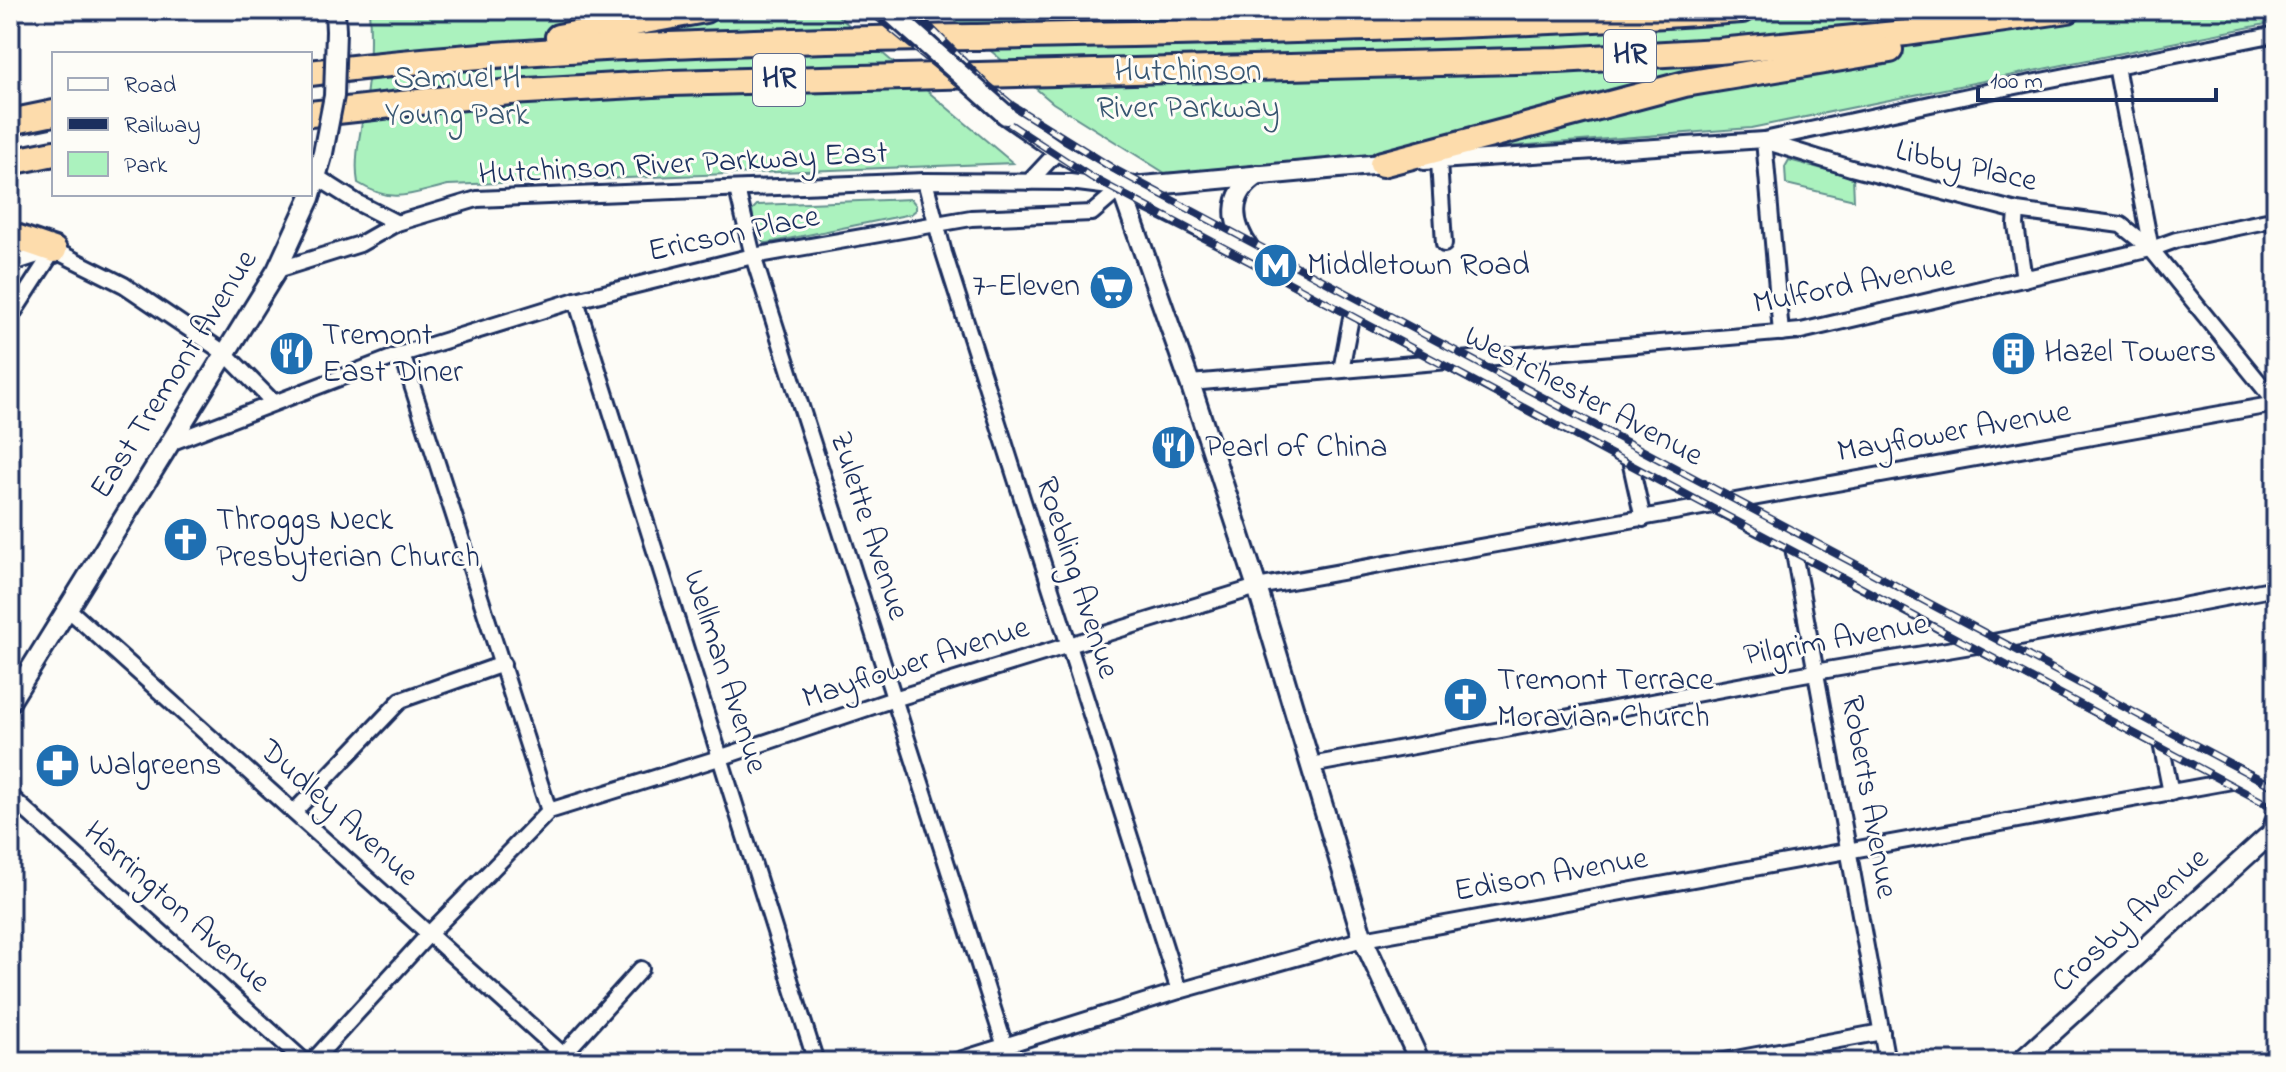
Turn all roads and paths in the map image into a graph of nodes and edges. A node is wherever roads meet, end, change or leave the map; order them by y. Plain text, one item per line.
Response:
1 (335, 10) edge
2 (705, 10) edge
3 (888, 10) edge
4 (1276, 10) edge
5 (1742, 10) edge
6 (2068, 10) edge
7 (2025, 16) junction
8 (1335, 28) junction
9 (2276, 34) edge
10 (486, 56) junction
11 (2116, 66) junction
12 (312, 73) edge
13 (52, 113) edge
14 (312, 114) edge
15 (10, 122) edge
16 (1764, 140) junction
17 (1058, 151) junction
18 (52, 153) edge
19 (1439, 161) junction
20 (10, 162) edge
21 (1382, 164) junction
22 (1258, 175) junction
23 (317, 177) junction
24 (925, 181) junction
25 (1029, 182) junction
26 (737, 189) junction
27 (312, 190) edge
28 (1115, 193) junction
29 (309, 196) edge
30 (2017, 211) junction
31 (2276, 219) edge
32 (397, 223) junction
33 (935, 224) junction
34 (10, 235) edge
35 (1444, 244) dead end
36 (2151, 249) junction
37 (54, 250) junction
38 (1251, 253) junction
39 (753, 256) junction
40 (13, 264) edge
41 (277, 270) junction
42 (2024, 279) junction
43 (29, 288) junction
44 (576, 300) junction
45 (1353, 307) junction
46 (10, 318) edge
47 (1781, 333) junction
48 (226, 354) junction
49 (402, 354) junction
50 (1449, 359) junction
51 (1341, 370) junction
52 (1190, 383) junction
53 (273, 402) junction
54 (2276, 404) edge
55 (169, 443) junction
56 (1629, 456) junction
57 (1717, 503) junction
58 (1643, 519) junction
59 (1792, 542) junction
60 (1257, 587) junction
61 (2276, 588) edge
62 (67, 608) junction
63 (1983, 644) junction
64 (1068, 645) junction
65 (503, 664) junction
66 (1817, 671) junction
67 (894, 699) junction
68 (10, 702) edge
69 (2160, 738) junction
70 (722, 757) junction
71 (1311, 765) junction
72 (2243, 779) junction
73 (2171, 793) junction
74 (10, 796) edge
75 (2276, 796) edge
76 (549, 811) junction
77 (294, 812) junction
78 (2276, 819) edge
79 (1850, 850) junction
80 (429, 934) junction
81 (1363, 939) junction
82 (641, 969) dead end
83 (1179, 991) junction
84 (1882, 1032) junction
85 (1005, 1047) junction
86 (567, 1058) edge
87 (305, 1062) edge
88 (312, 1062) edge
89 (816, 1062) edge
90 (953, 1062) edge
91 (1010, 1062) edge
92 (1420, 1062) edge
93 (1719, 1062) edge
94 (1887, 1062) edge
95 (2020, 1062) edge

1 - 23 main road, East Tremont Avenue, bridge
2 - 10 highway
3 - 17 main road, Westchester Avenue, bridge
4 - 8 highway
5 - 8 highway, HR
6 - 7 highway, HR
7 - 14 highway, HR
7 - 21 highway
8 - 10 highway, HR
9 - 11 street
10 - 12 highway, HR
11 - 16 street
11 - 36 street
13 - 15 highway
16 - 19 street
16 - 30 street, Libby Place
16 - 47 street
17 - 25 street
17 - 28 main road, Westchester Avenue
18 - 20 highway
19 - 21 street
19 - 35 street
21 - 22 main road
22 - 28 main road
22 - 38 main road
23 - 27 main road, East Tremont Avenue
23 - 32 street
24 - 25 street
24 - 26 street, Hutchinson River Parkway East
24 - 33 street, Roebling Avenue
25 - 28 street
26 - 32 street, Hutchinson River Parkway East
26 - 39 street, Zulette Avenue
28 - 33 street, Ericson Place
28 - 38 main road, Westchester Avenue
28 - 52 main road
29 - 41 main road, East Tremont Avenue
30 - 36 street, Libby Place
30 - 42 street
31 - 36 street, Mulford Avenue
32 - 41 street, Hutchinson River Parkway East
33 - 39 street, Ericson Place
33 - 64 street, Roebling Avenue
34 - 37 highway
36 - 42 street, Mulford Avenue
36 - 54 street
37 - 40 street
37 - 43 street
37 - 48 street
38 - 45 main road, Westchester Avenue
39 - 44 street, Ericson Place
39 - 67 street, Zulette Avenue
40 - 43 street
41 - 48 main road, East Tremont Avenue
42 - 47 street, Mulford Avenue
43 - 46 street
44 - 49 street, Ericson Place
44 - 70 street, Wellman Avenue
45 - 50 main road, Westchester Avenue
45 - 51 street
47 - 50 street, Mulford Avenue
48 - 53 street
48 - 55 main road, East Tremont Avenue
49 - 53 street, Ericson Place
49 - 65 street
50 - 51 street, Mulford Avenue
50 - 56 main road, Westchester Avenue
51 - 52 street, Mulford Avenue
52 - 60 main road
53 - 55 street, Ericson Place
54 - 57 street, Mayflower Avenue
55 - 62 main road, East Tremont Avenue
56 - 57 main road, Westchester Avenue
56 - 58 street
57 - 58 street, Mayflower Avenue
57 - 59 main road, Westchester Avenue
58 - 60 street, Mayflower Avenue
59 - 63 main road, Westchester Avenue
59 - 66 street, Roberts Avenue
60 - 64 street, Mayflower Avenue
60 - 71 main road
61 - 63 street, Pilgrim Avenue
62 - 68 main road, East Tremont Avenue
62 - 77 street, Dudley Avenue
63 - 66 street, Pilgrim Avenue
63 - 69 main road, Westchester Avenue
64 - 67 street, Mayflower Avenue
64 - 83 street, Roebling Avenue
65 - 76 street
65 - 77 street
66 - 71 street, Pilgrim Avenue
66 - 79 street, Roberts Avenue
67 - 70 street, Mayflower Avenue
67 - 85 street, Zulette Avenue
69 - 72 main road, Westchester Avenue
69 - 73 street
70 - 76 street, Mayflower Avenue
70 - 89 street, Wellman Avenue
71 - 81 main road
72 - 73 street, Edison Avenue
72 - 75 main road, Westchester Avenue
73 - 79 street, Edison Avenue
74 - 87 street, Harrington Avenue
76 - 80 street, Mayflower Avenue
77 - 80 street, Dudley Avenue
78 - 95 main road, Crosby Avenue
79 - 81 street, Edison Avenue
79 - 84 street, Roberts Avenue
80 - 86 street, Dudley Avenue
80 - 88 street, Mayflower Avenue
81 - 83 street, Edison Avenue
81 - 92 main road
82 - 86 street
83 - 85 street, Edison Avenue
84 - 93 street
84 - 94 street, Roberts Avenue
85 - 90 street, Edison Avenue
85 - 91 street, Zulette Avenue

